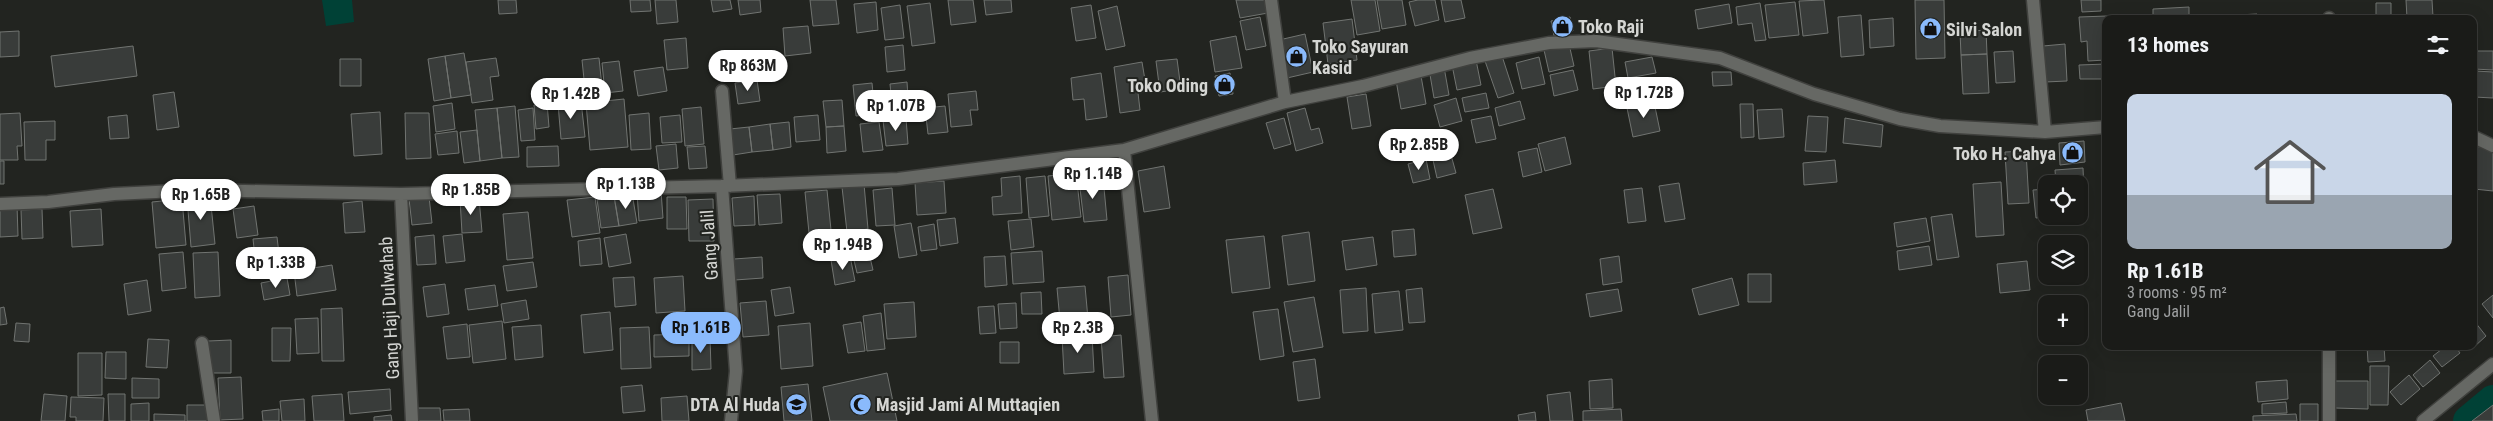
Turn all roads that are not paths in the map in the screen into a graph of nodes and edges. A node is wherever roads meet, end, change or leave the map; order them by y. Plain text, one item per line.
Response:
1 (1270, 0) edge
2 (2033, 0) edge
3 (722, 91) dead end
4 (1285, 102) junction
5 (2102, 126) edge
6 (2045, 132) junction
7 (2477, 138) edge
8 (2493, 146) edge
9 (1124, 150) junction
10 (726, 186) junction
11 (401, 194) junction
12 (0, 204) edge
13 (202, 343) dead end
14 (2329, 350) edge
15 (2493, 364) edge
16 (214, 421) edge
17 (412, 421) edge
18 (731, 421) edge
19 (1152, 421) edge
20 (2329, 421) edge
21 (2423, 421) edge

1 - 4 street
2 - 6 street
3 - 10 street, Gang Jalil
4 - 6 street
4 - 9 street
5 - 6 street
7 - 8 street
9 - 10 street
9 - 19 street
10 - 11 street
10 - 18 street, Gang Jalil
11 - 12 street
11 - 17 street, Gang Haji Dulwahab
13 - 16 street
14 - 20 street
15 - 21 street

